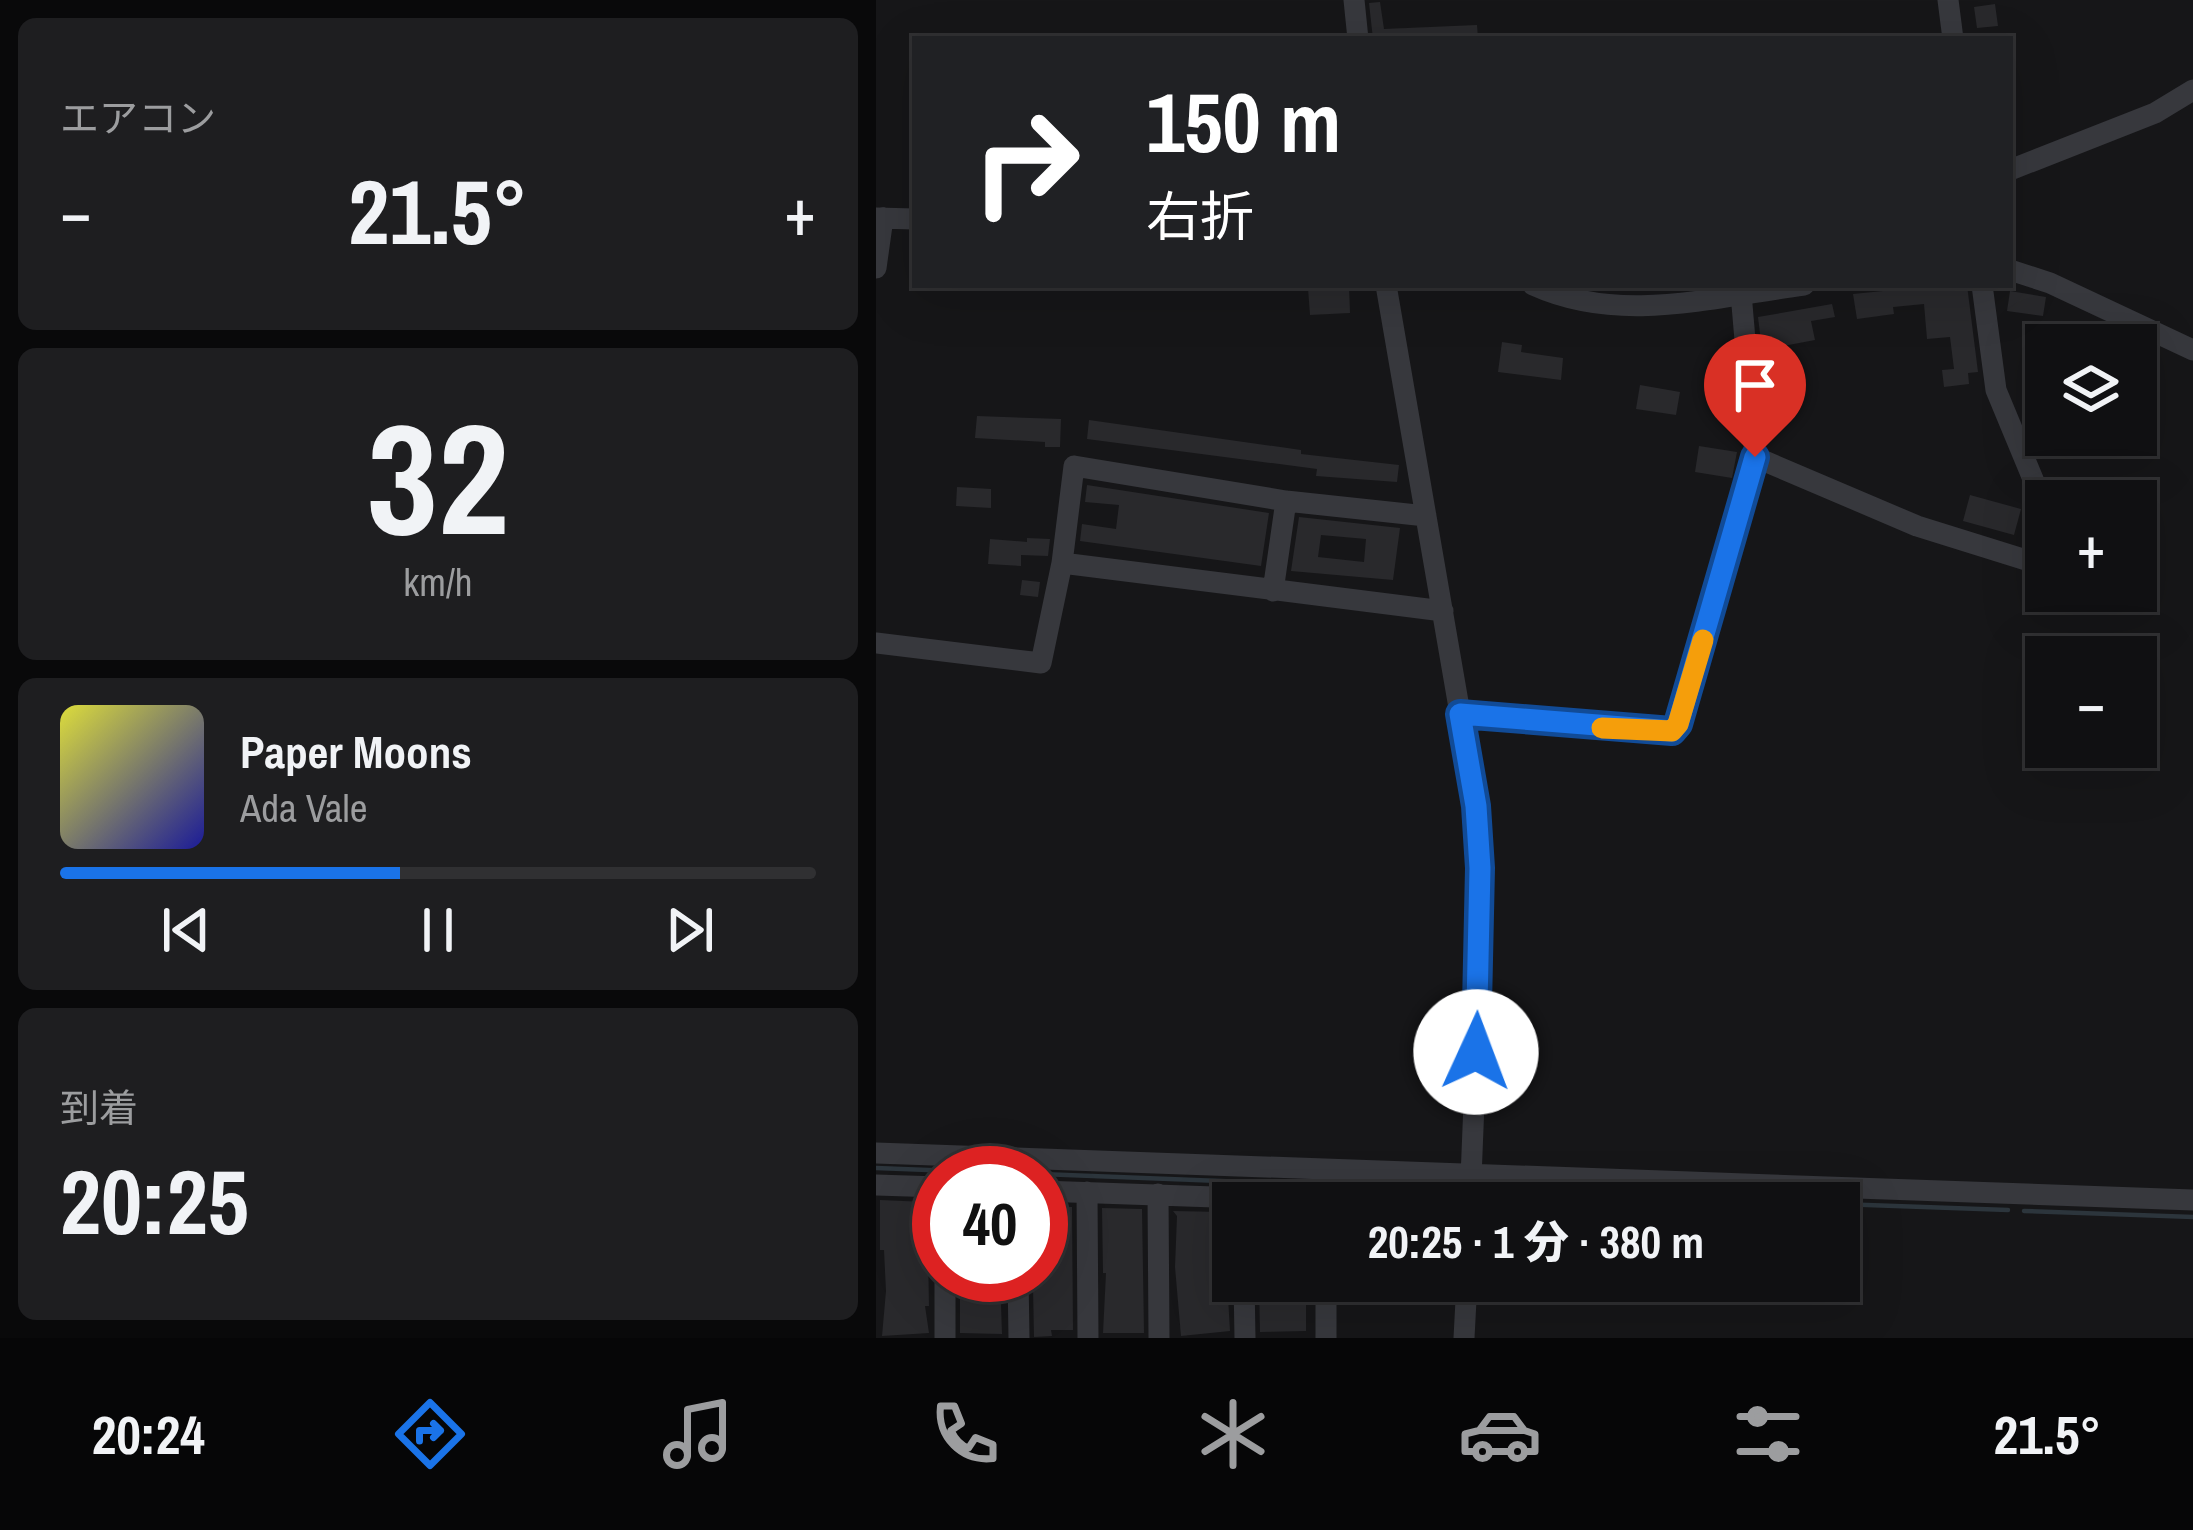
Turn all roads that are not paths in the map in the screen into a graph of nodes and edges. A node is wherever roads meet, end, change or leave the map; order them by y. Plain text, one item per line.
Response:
1 (1354, 0) edge
2 (1948, 0) edge
3 (1358, 36) edge
4 (1953, 36) edge
5 (2193, 90) edge
6 (2013, 169) edge
7 (879, 218) edge
8 (912, 219) edge
9 (876, 268) edge
10 (2013, 271) edge
11 (1387, 288) edge
12 (1542, 288) edge
13 (1781, 288) edge
14 (1982, 288) edge
15 (1742, 293) junction
16 (2193, 350) edge
17 (1755, 457) junction
18 (1286, 501) junction
19 (1426, 516) junction
20 (1062, 563) junction
21 (1273, 591) junction
22 (1443, 611) junction
23 (876, 643) edge
24 (1460, 714) junction
25 (876, 1153) edge
26 (1472, 1176) junction
27 (1472, 1182) edge
28 (876, 1185) edge
29 (912, 1186) edge
30 (1068, 1191) edge
31 (1088, 1192) junction
32 (1158, 1194) junction
33 (1212, 1198) edge
34 (2193, 1200) edge
35 (945, 1302) edge
36 (1018, 1302) edge
37 (1244, 1302) edge
38 (1326, 1302) edge
39 (1466, 1302) edge
40 (945, 1338) edge
41 (1019, 1338) edge
42 (1088, 1338) edge
43 (1160, 1338) edge
44 (1245, 1338) edge
45 (1327, 1338) edge
46 (1464, 1338) edge

1 - 3 street
2 - 4 street
5 - 6 street
7 - 8 street
7 - 9 street
10 - 16 street
11 - 19 street
12 - 15 street
13 - 15 street
14 - 17 street
15 - 17 street
17 - 24 street
18 - 19 street
18 - 20 street
18 - 21 street
19 - 22 street
20 - 21 street
20 - 23 street
21 - 22 street
22 - 24 street
24 - 26 street
25 - 26 street
26 - 27 street
26 - 34 street
28 - 29 street
30 - 31 street
31 - 32 street
31 - 42 street
32 - 33 street
32 - 43 street
35 - 40 street
36 - 41 street
37 - 44 street
38 - 45 street
39 - 46 street

